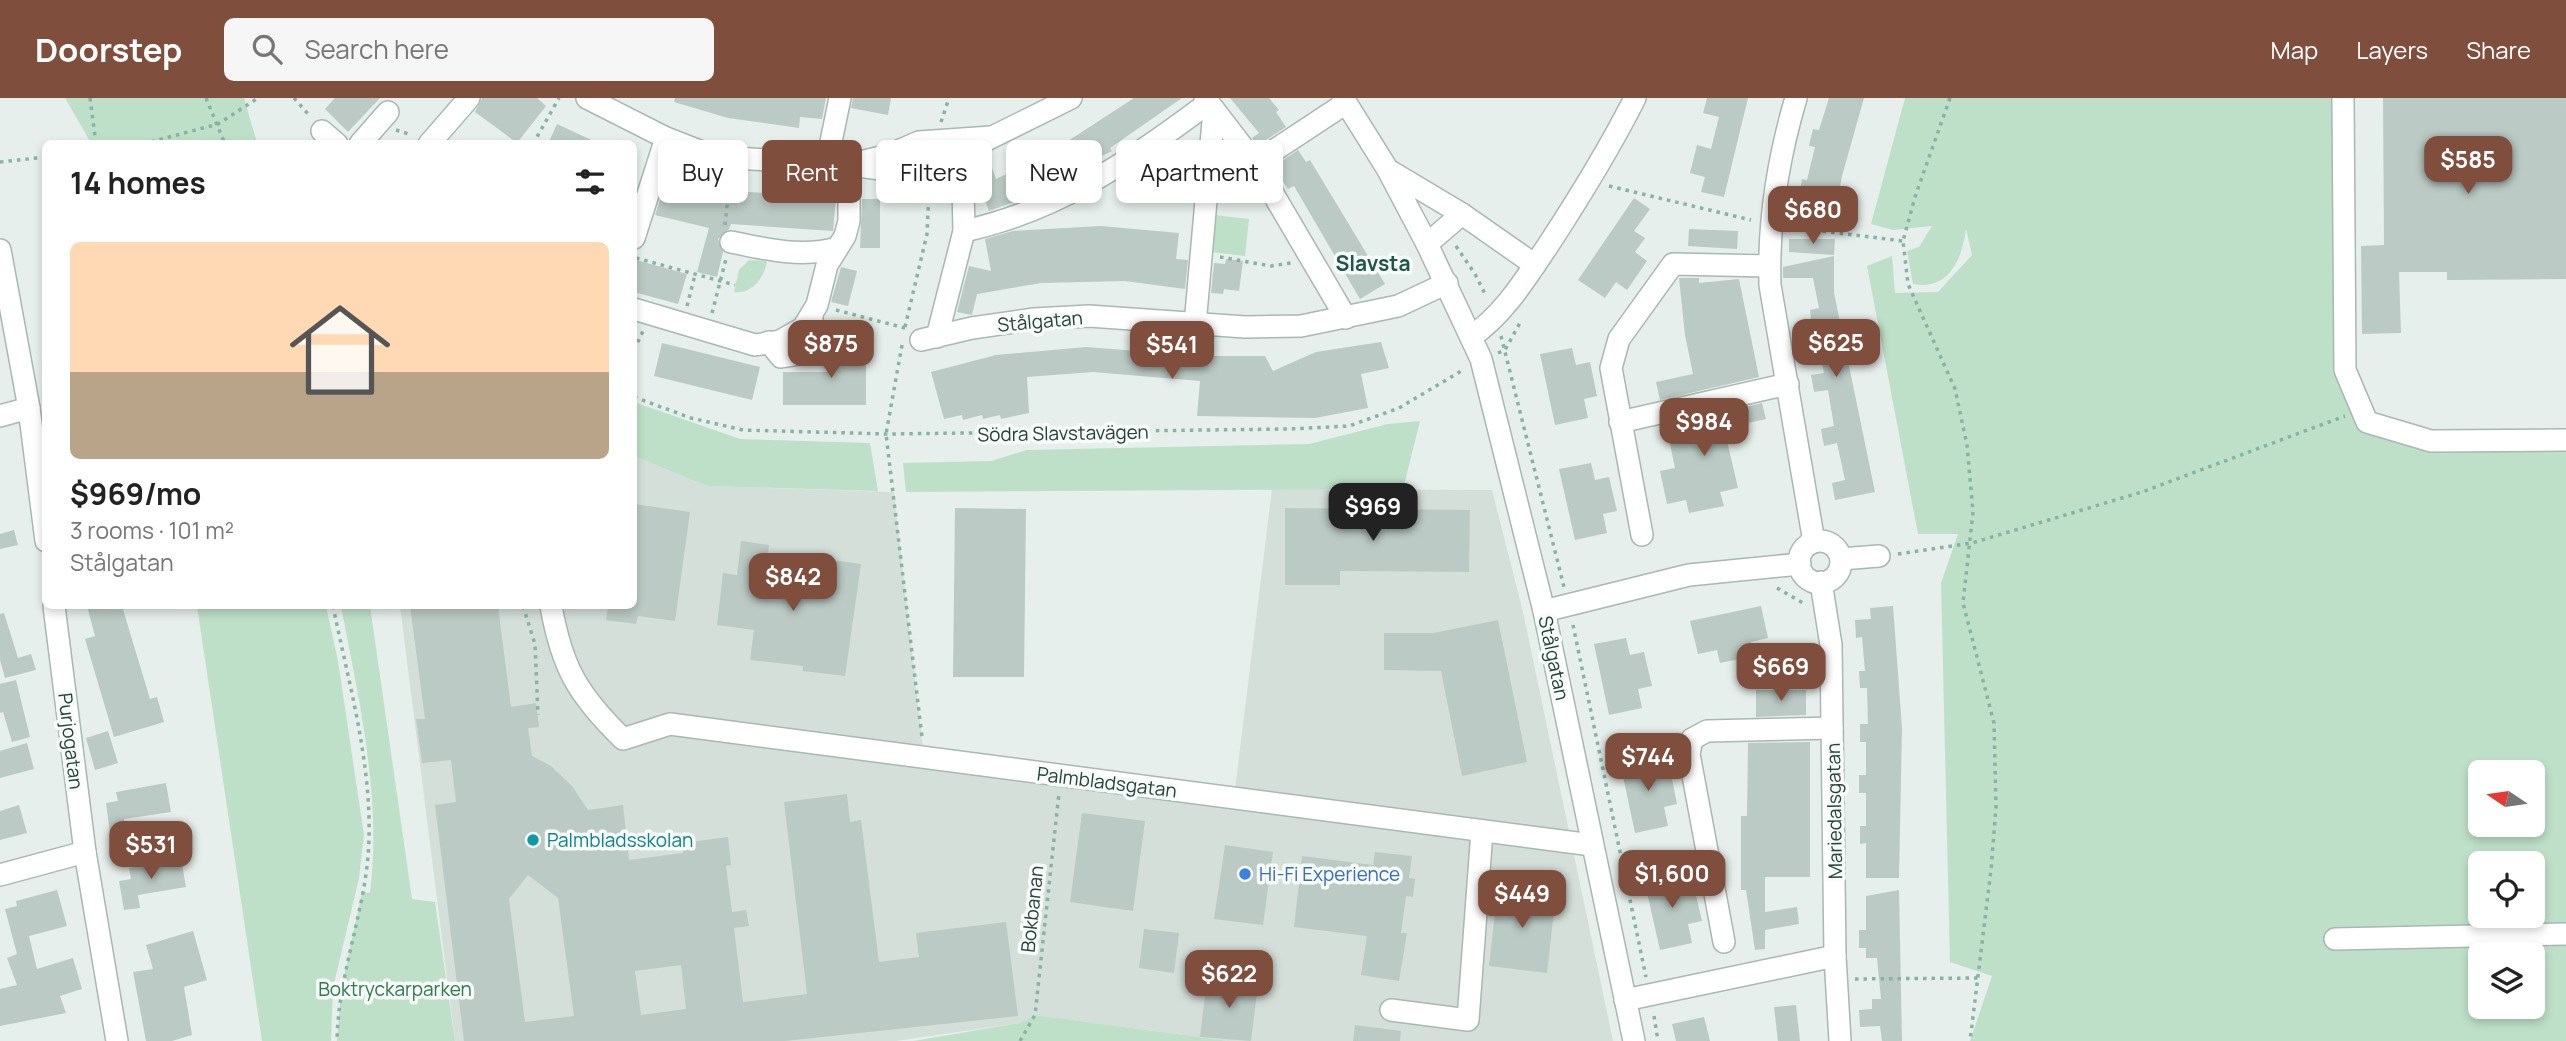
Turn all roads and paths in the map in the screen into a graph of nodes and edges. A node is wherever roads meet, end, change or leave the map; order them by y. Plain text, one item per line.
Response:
1 (90, 98) edge
2 (206, 98) edge
3 (258, 98) edge
4 (559, 98) edge
5 (587, 98) edge
6 (840, 98) edge
7 (949, 98) edge
8 (1071, 98) edge
9 (1634, 98) edge
10 (1796, 98) edge
11 (1950, 98) edge
12 (2343, 98) edge
13 (1344, 100) edge
14 (459, 102) edge
15 (1209, 104) edge
16 (385, 116) joint
17 (218, 124) junction
18 (990, 137) junction
19 (666, 138) junction
20 (95, 140) edge
21 (158, 140) edge
22 (224, 140) edge
23 (364, 140) edge
24 (421, 140) edge
25 (535, 140) edge
26 (831, 140) edge
27 (919, 140) edge
28 (947, 140) edge
29 (985, 140) edge
30 (1237, 140) edge
31 (1283, 143) edge
32 (42, 157) edge
33 (762, 160) edge
34 (0, 162) edge
35 (1388, 170) junction
36 (849, 203) edge
37 (928, 203) edge
38 (963, 203) edge
39 (1279, 203) edge
40 (1462, 214) junction
41 (637, 221) edge
42 (964, 232) junction
43 (730, 242) dead end
44 (1427, 244) junction
45 (837, 248) junction
46 (0, 250) edge
47 (1307, 251) junction
48 (1201, 255) junction
49 (637, 259) edge
50 (1535, 265) junction
51 (1769, 266) junction
52 (695, 275) junction
53 (1447, 283) junction
54 (735, 285) dead end
55 (637, 310) edge
56 (814, 310) junction
57 (1346, 318) junction
58 (1195, 324) junction
59 (682, 325) junction
60 (921, 335) junction
61 (1471, 337) junction
62 (1458, 359) dead end
63 (1472, 364) junction
64 (1788, 384) junction
65 (637, 398) edge
66 (29, 408) junction
67 (2362, 410) junction
68 (0, 416) edge
69 (1620, 422) junction
70 (886, 434) junction
71 (2566, 440) edge
72 (42, 510) edge
73 (1642, 535) dead end
74 (1814, 542) junction
75 (1972, 543) junction
76 (1879, 556) joint
77 (1841, 559) junction
78 (1800, 564) junction
79 (1821, 582) junction
80 (54, 609) edge
81 (334, 609) edge
82 (524, 609) edge
83 (552, 609) edge
84 (1544, 611) junction
85 (538, 715) dead end
86 (1832, 728) junction
87 (924, 758) junction
88 (1061, 776) junction
89 (1482, 831) junction
90 (1592, 845) junction
91 (85, 852) junction
92 (0, 875) edge
93 (2566, 934) edge
94 (2335, 939) dead end
95 (1724, 942) dead end
96 (1835, 956) junction
97 (1978, 978) junction
98 (1835, 979) junction
99 (1625, 1000) junction
100 (1391, 1010) dead end
101 (117, 1041) edge
102 (337, 1041) edge
103 (1020, 1041) edge
104 (1634, 1041) edge
105 (1840, 1041) edge
106 (1970, 1041) edge

1 - 20 path
2 - 17 path
3 - 17 path
4 - 25 path
5 - 19 street
6 - 26 street
7 - 27 path
8 - 18 street
9 - 50 street
10 - 51 street
11 - 75 path
12 - 67 street
13 - 31 street
13 - 35 street, Stålgatan
14 - 24 street
15 - 30 street
15 - 42 street
15 - 48 street
16 - 23 street
16 - 24 path
17 - 21 path
17 - 22 path
18 - 28 street
18 - 29 street
19 - 33 street
19 - 41 street
32 - 34 path
35 - 40 street
35 - 44 street, Stålgatan
36 - 45 street
37 - 60 path
38 - 42 street
39 - 47 street
40 - 44 street
40 - 50 street
42 - 60 street
43 - 45 street
44 - 53 street, Stålgatan
45 - 56 street
46 - 66 street
47 - 48 path
47 - 57 street
48 - 58 street
49 - 52 path
50 - 61 street
51 - 64 street
51 - 69 street
52 - 54 path
52 - 59 path
53 - 57 street, Stålgatan
53 - 61 street, Stålgatan
55 - 59 street
56 - 59 street
56 - 60 path
57 - 58 street, Stålgatan
58 - 60 street, Stålgatan
60 - 70 path
61 - 63 street, Stålgatan
62 - 63 path
63 - 70 path, Södra Slavstavägen
63 - 84 street, Stålgatan
64 - 69 street
64 - 74 street
65 - 70 path, Södra Slavstavägen
66 - 68 street
66 - 72 street
67 - 71 street
67 - 75 path
69 - 73 street
70 - 87 path
74 - 77 street
74 - 78 street
75 - 76 path
75 - 97 path
76 - 77 street
77 - 79 street
78 - 79 street
78 - 84 street
79 - 86 street, Mariedalsgatan
80 - 91 street, Purjogatan
81 - 102 path
82 - 85 path
83 - 87 street, Palmbladsgatan
84 - 90 street, Stålgatan
86 - 95 street
86 - 96 street, Mariedalsgatan
87 - 88 street, Palmbladsgatan
88 - 89 street, Palmbladsgatan
88 - 103 path, Bokbanan
89 - 90 street, Palmbladsgatan
89 - 100 street
90 - 99 street, Stålgatan
91 - 92 street
91 - 101 street, Purjogatan
93 - 94 street
96 - 98 street, Mariedalsgatan
96 - 99 street
97 - 98 path
97 - 106 path
98 - 105 street, Mariedalsgatan
99 - 104 street, Stålgatan

